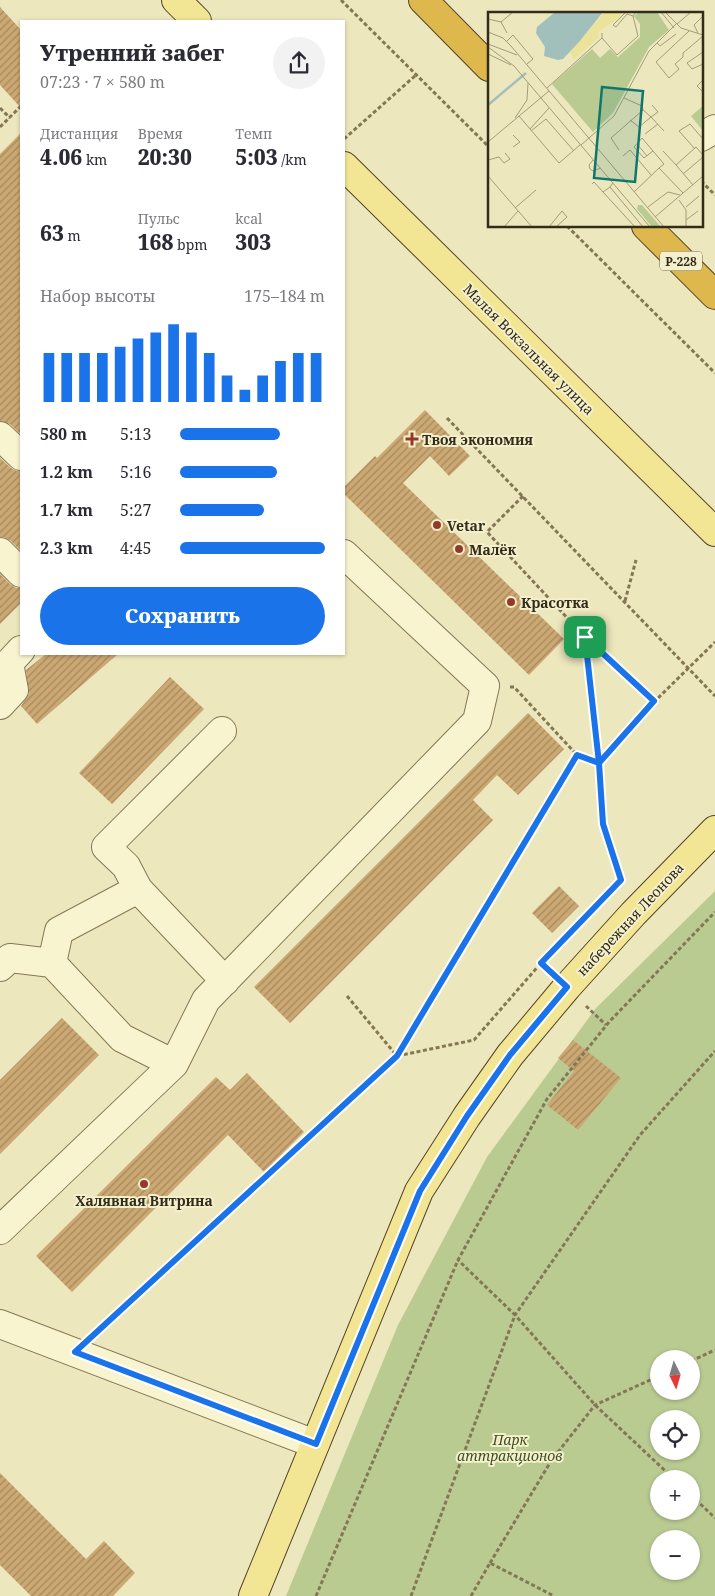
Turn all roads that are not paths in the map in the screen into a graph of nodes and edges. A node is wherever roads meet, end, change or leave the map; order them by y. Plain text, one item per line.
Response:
1 (176, 0) edge
2 (423, 0) edge
3 (196, 20) edge
4 (488, 66) edge
5 (715, 129) edge
6 (702, 136) edge
7 (345, 167) edge
8 (648, 228) edge
9 (715, 295) edge
10 (0, 436) edge
11 (20, 455) edge
12 (715, 532) edge
13 (0, 552) edge
14 (345, 555) edge
15 (20, 572) edge
16 (10, 656) edge
17 (0, 705) edge
18 (222, 731) dead end
19 (715, 830) edge
20 (138, 889) junction
21 (52, 963) junction
22 (0, 967) edge
23 (224, 981) junction
24 (174, 1064) junction
25 (0, 1230) edge
26 (0, 1324) edge
27 (316, 1444) junction
28 (253, 1596) edge

1 - 3 main road
2 - 4 highway
5 - 6 lane
7 - 12 main road, Малая Вокзальная улица
8 - 9 highway, Р-228
10 - 11 lane
13 - 15 lane
14 - 23 lane
16 - 17 lane
18 - 20 lane
19 - 27 main road, набережная Леонова
20 - 21 lane
20 - 23 lane
21 - 22 lane
21 - 24 lane
23 - 24 lane
24 - 25 lane
26 - 27 lane
27 - 28 main road, набережная Леонова

